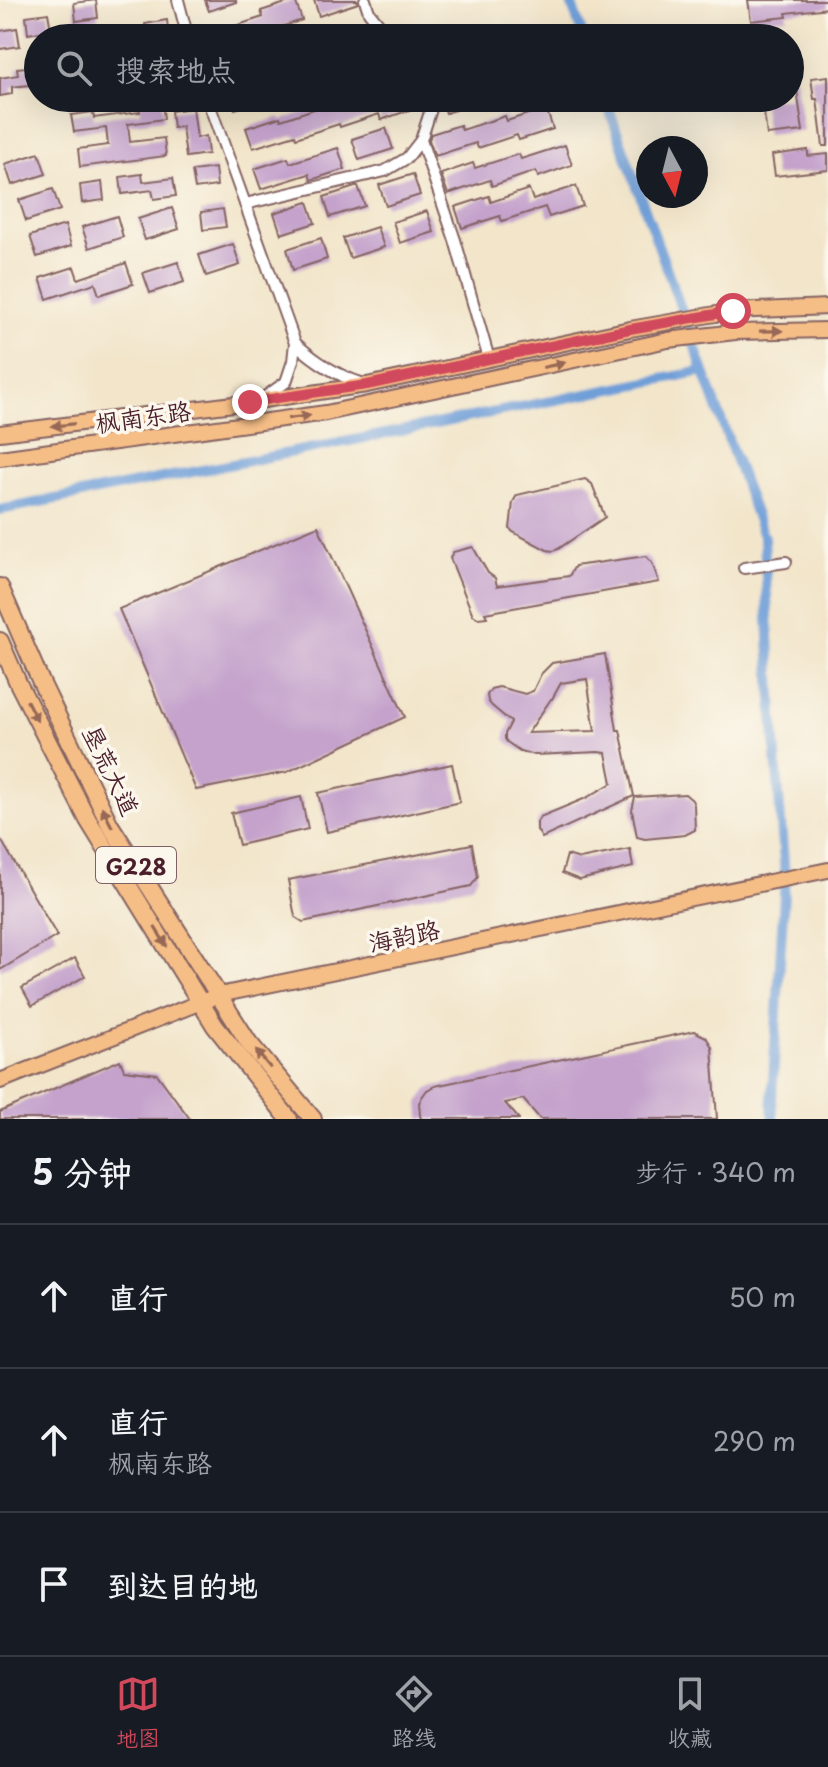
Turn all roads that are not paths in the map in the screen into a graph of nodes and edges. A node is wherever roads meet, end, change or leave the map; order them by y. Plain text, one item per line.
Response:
1 (178, 0) edge
2 (365, 0) edge
3 (184, 24) edge
4 (379, 24) edge
5 (212, 112) edge
6 (430, 112) edge
7 (421, 140) junction
8 (245, 204) junction
9 (828, 307) edge
10 (828, 330) edge
11 (295, 343) junction
12 (489, 359) junction
13 (367, 385) junction
14 (258, 401) junction
15 (0, 433) edge
16 (0, 458) edge
17 (786, 562) dead end
18 (744, 568) dead end
19 (0, 587) edge
20 (0, 641) edge
21 (828, 870) edge
22 (219, 995) junction
23 (201, 1002) junction
24 (0, 1081) edge
25 (289, 1119) edge
26 (313, 1119) edge

1 - 3 street
2 - 4 street
5 - 8 street
6 - 7 street
7 - 8 street
7 - 12 street
8 - 11 street
9 - 12 main road, 枫南东路
16 -> 10 main road, 枫南东路
11 - 13 street
11 - 14 street
12 - 13 main road, 枫南东路
13 - 14 main road, 枫南东路
14 -> 15 main road, 枫南东路
17 - 18 street
22 -> 19 highway, 垦荒大道 / G228
20 -> 23 highway, 垦荒大道 / G228
21 - 22 main road, 海韵路
22 - 23 main road, 海韵路
26 -> 22 highway, 垦荒大道 / G228
23 - 24 main road, 海韵路
23 - 25 highway, 垦荒大道 / G228

